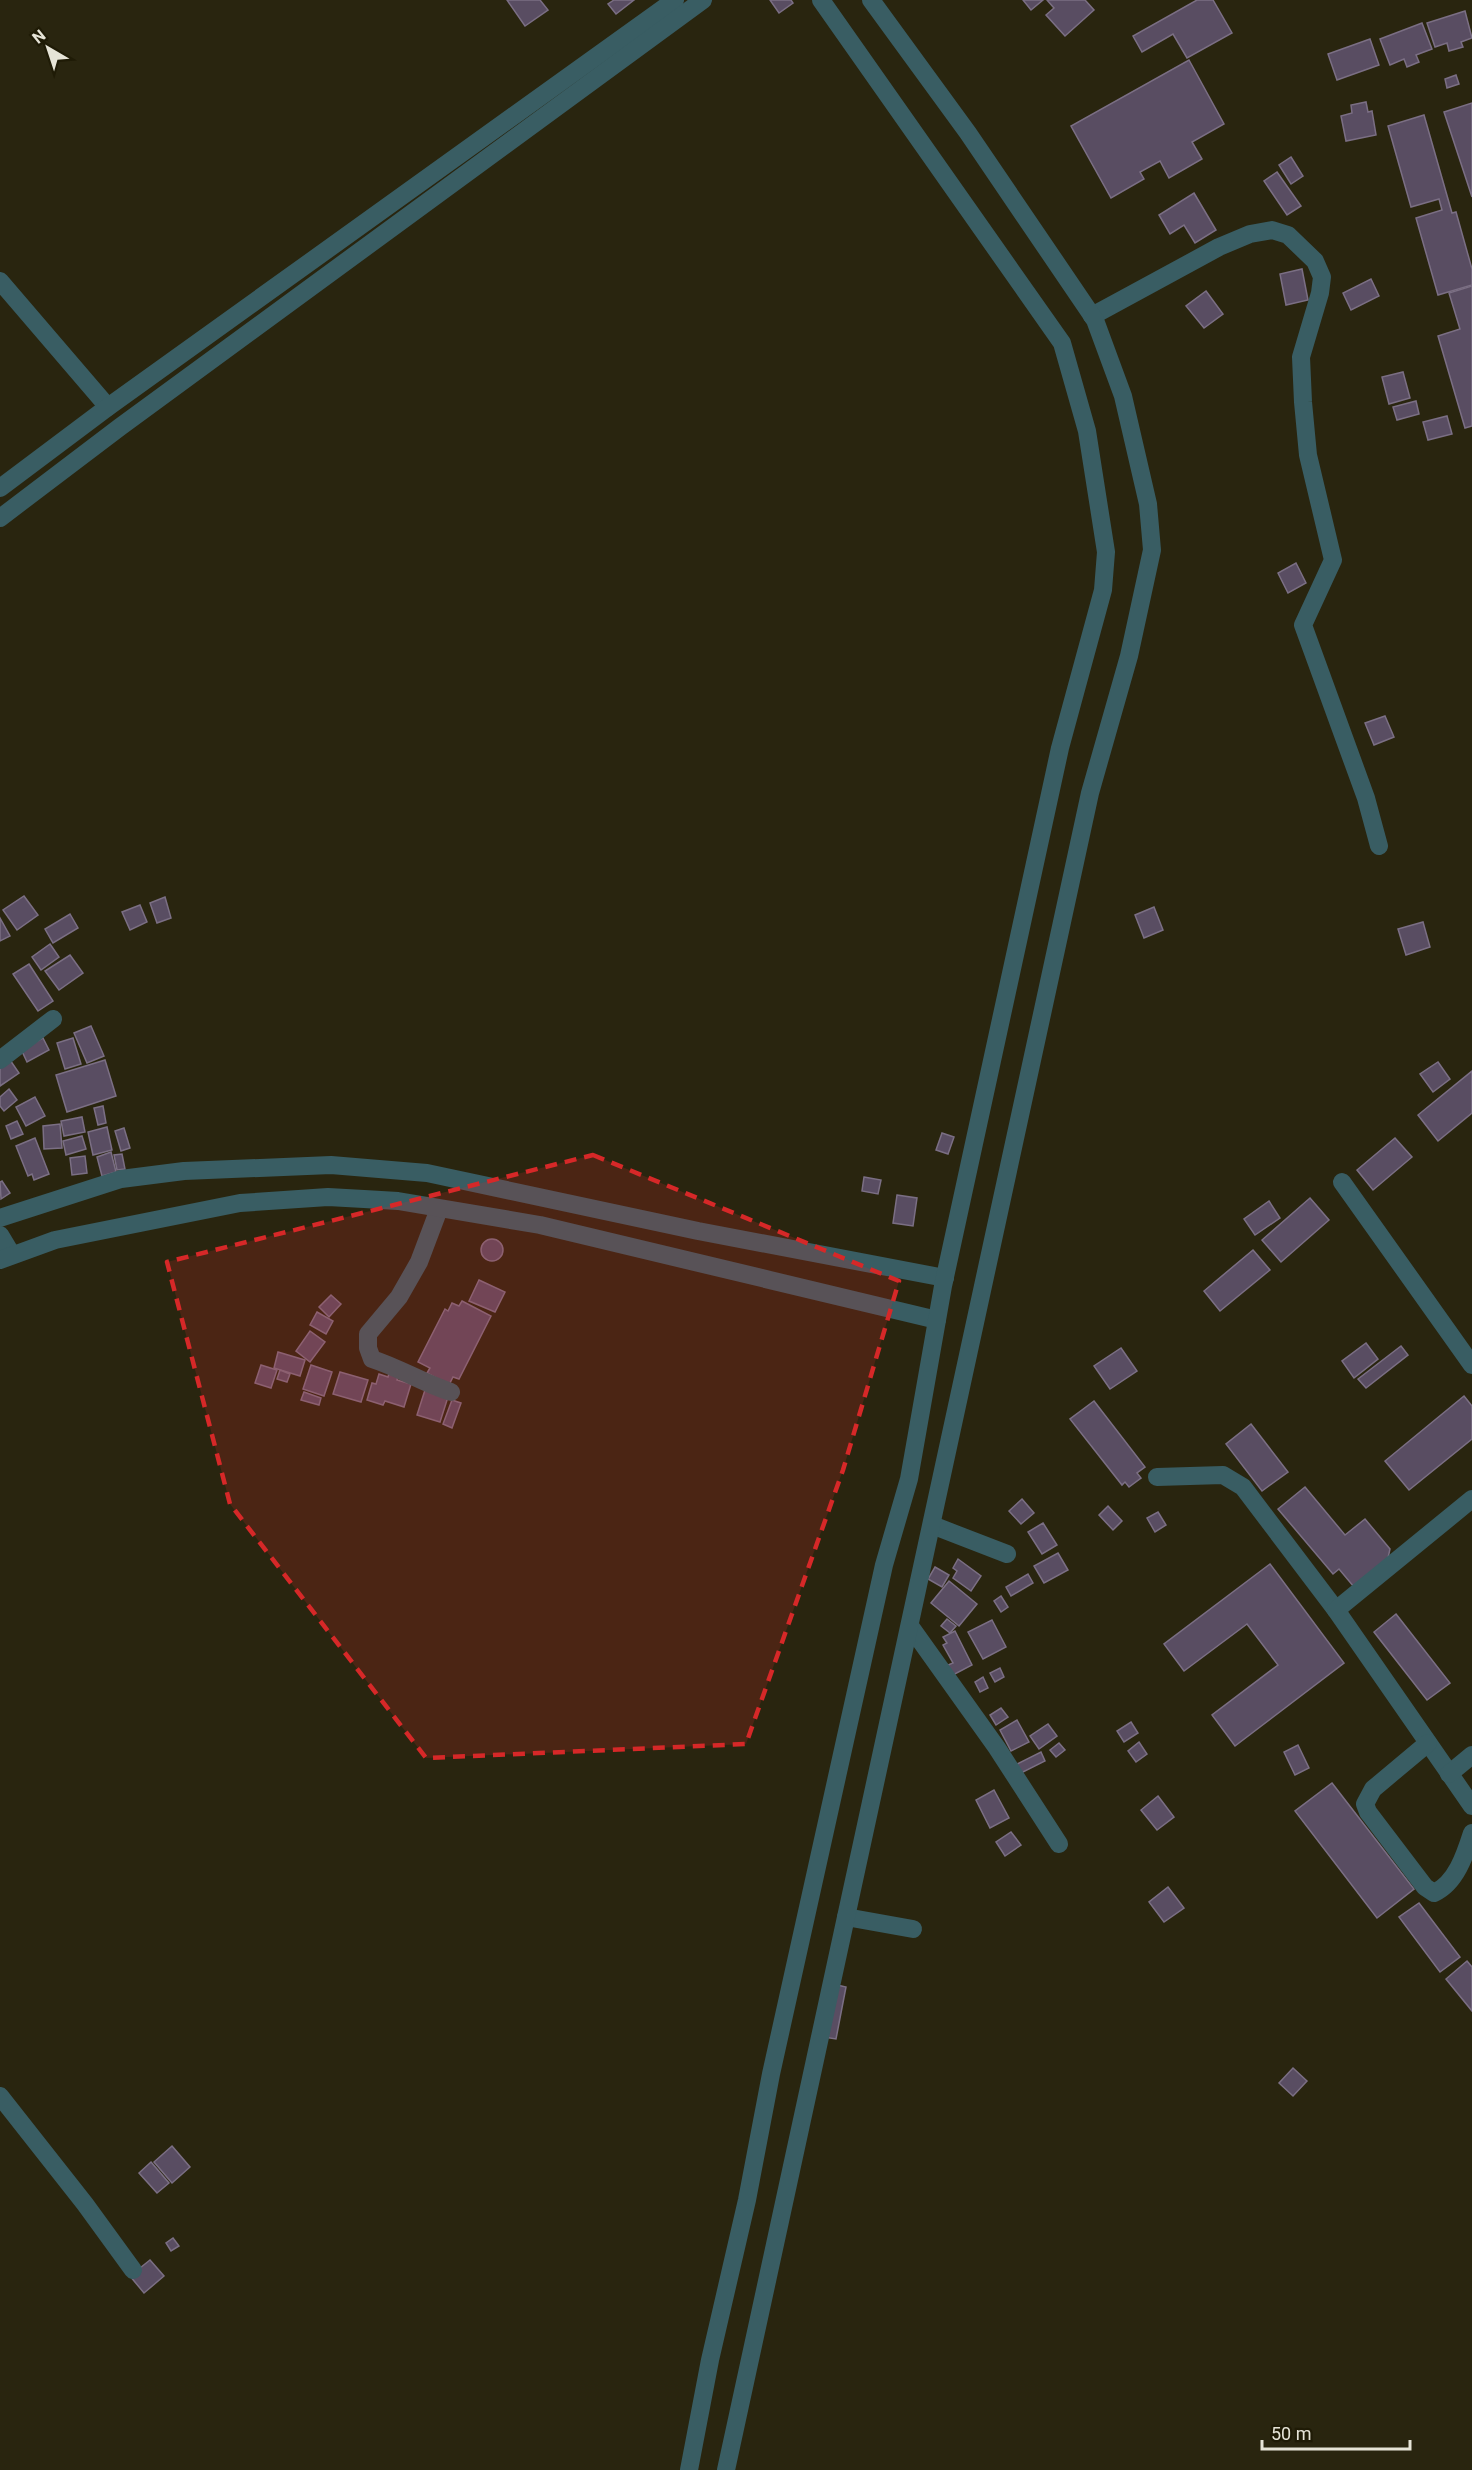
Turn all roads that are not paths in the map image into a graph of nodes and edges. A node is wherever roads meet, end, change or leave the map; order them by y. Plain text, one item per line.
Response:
1 (675, 0) edge
2 (703, 0) edge
3 (821, 0) edge
4 (871, 0) edge
5 (0, 281) edge
6 (1092, 316) junction
7 (108, 407) junction
8 (0, 488) edge
9 (0, 518) edge
10 (1379, 846) dead end
11 (53, 1019) dead end
12 (0, 1060) edge
13 (1342, 1182) dead end
14 (439, 1209) junction
15 (0, 1218) edge
16 (5, 1249) edge
17 (944, 1282) junction
18 (937, 1316) junction
19 (1472, 1365) edge
20 (451, 1392) dead end
21 (1157, 1477) dead end
22 (1472, 1499) edge
23 (932, 1525) junction
24 (1007, 1554) dead end
25 (1336, 1610) junction
26 (910, 1626) junction
27 (1428, 1743) junction
28 (1472, 1755) edge
29 (1449, 1774) junction
30 (1472, 1806) edge
31 (1472, 1833) edge
32 (1059, 1844) dead end
33 (846, 1917) junction
34 (913, 1929) dead end
35 (0, 2096) edge
36 (133, 2270) dead end
37 (689, 2470) edge
38 (726, 2470) edge

1 - 7 street
2 - 9 street
3 - 17 street
4 - 6 street
5 - 7 street
6 - 10 street
6 - 23 street
7 - 8 street
11 - 12 street
13 - 19 street
14 - 16 street
14 - 18 street
14 - 20 street
15 - 17 street
17 - 18 street
18 - 37 street
21 - 25 street
22 - 25 street
23 - 24 street
23 - 26 street
25 - 27 street
26 - 32 street
26 - 33 street
27 - 29 street
27 - 31 street
28 - 29 street
29 - 30 street
33 - 34 street
33 - 38 street
35 - 36 street

